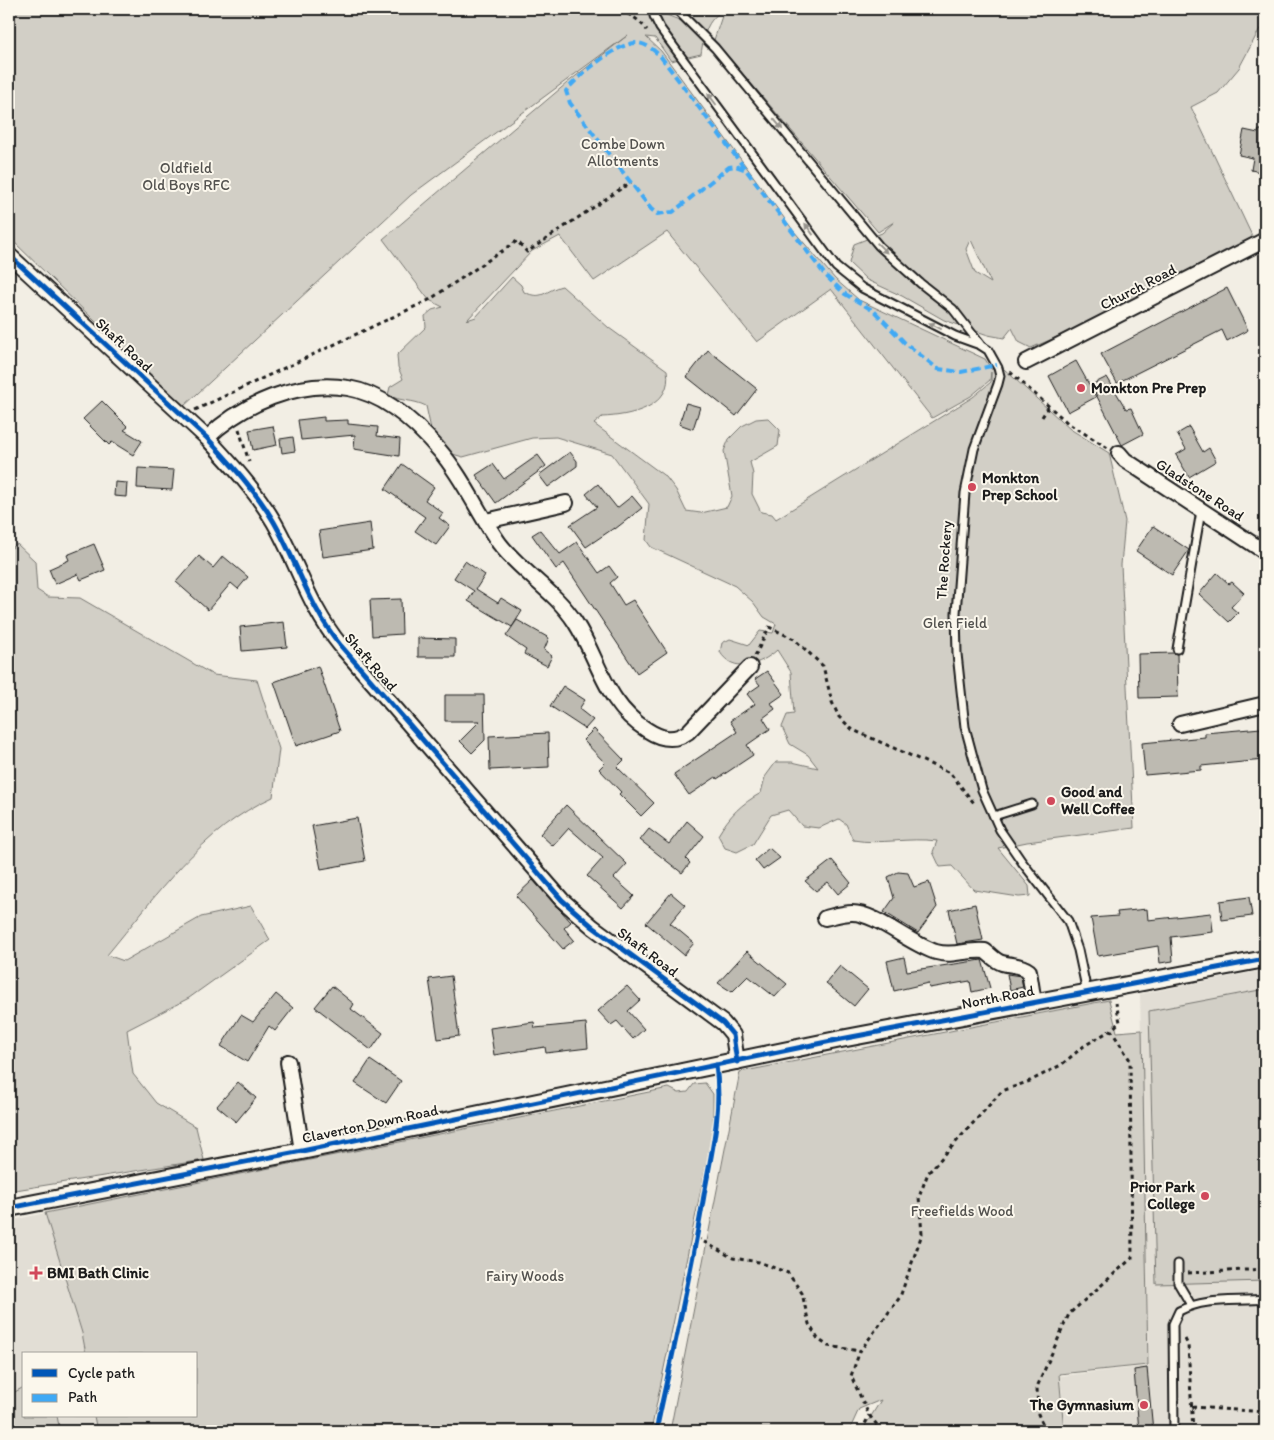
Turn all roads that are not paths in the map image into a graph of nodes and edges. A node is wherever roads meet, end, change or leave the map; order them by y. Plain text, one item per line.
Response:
1 (655, 9) edge
2 (676, 9) edge
3 (1265, 240) edge
4 (9, 255) edge
5 (980, 345) junction
6 (1026, 362) dead end
7 (207, 438) junction
8 (1119, 453) road end
9 (566, 503) dead end
10 (1201, 511) junction
11 (486, 521) junction
12 (1265, 552) edge
13 (1177, 649) dead end
14 (750, 667) road end
15 (1265, 704) edge
16 (1180, 724) dead end
17 (1032, 804) dead end
18 (994, 816) junction
19 (825, 918) dead end
20 (1265, 959) edge
21 (1088, 993) junction
22 (1034, 1003) junction
23 (288, 1062) dead end
24 (737, 1062) junction
25 (302, 1151) junction
26 (9, 1208) edge
27 (1178, 1264) dead end
28 (1265, 1299) edge
29 (1191, 1305) junction
30 (1174, 1431) edge

5 -> 1 lane
2 -> 5 lane
3 - 6 street, Church Road
4 - 7 street, Shaft Road
5 - 18 lane, The Rockery
7 - 11 street
7 - 24 street, Shaft Road
8 - 10 street, Gladstone Road
9 - 11 street
10 - 12 street, Gladstone Road
10 - 13 lane
11 - 14 street
15 - 16 street
17 - 18 lane
18 - 21 lane, The Rockery
19 - 22 street
20 - 21 street, North Road
21 - 22 street, North Road
22 - 24 street, North Road
23 - 25 street
24 - 25 street, Claverton Down Road
25 - 26 street, Claverton Down Road
27 - 29 lane
28 - 29 lane
29 - 30 lane

